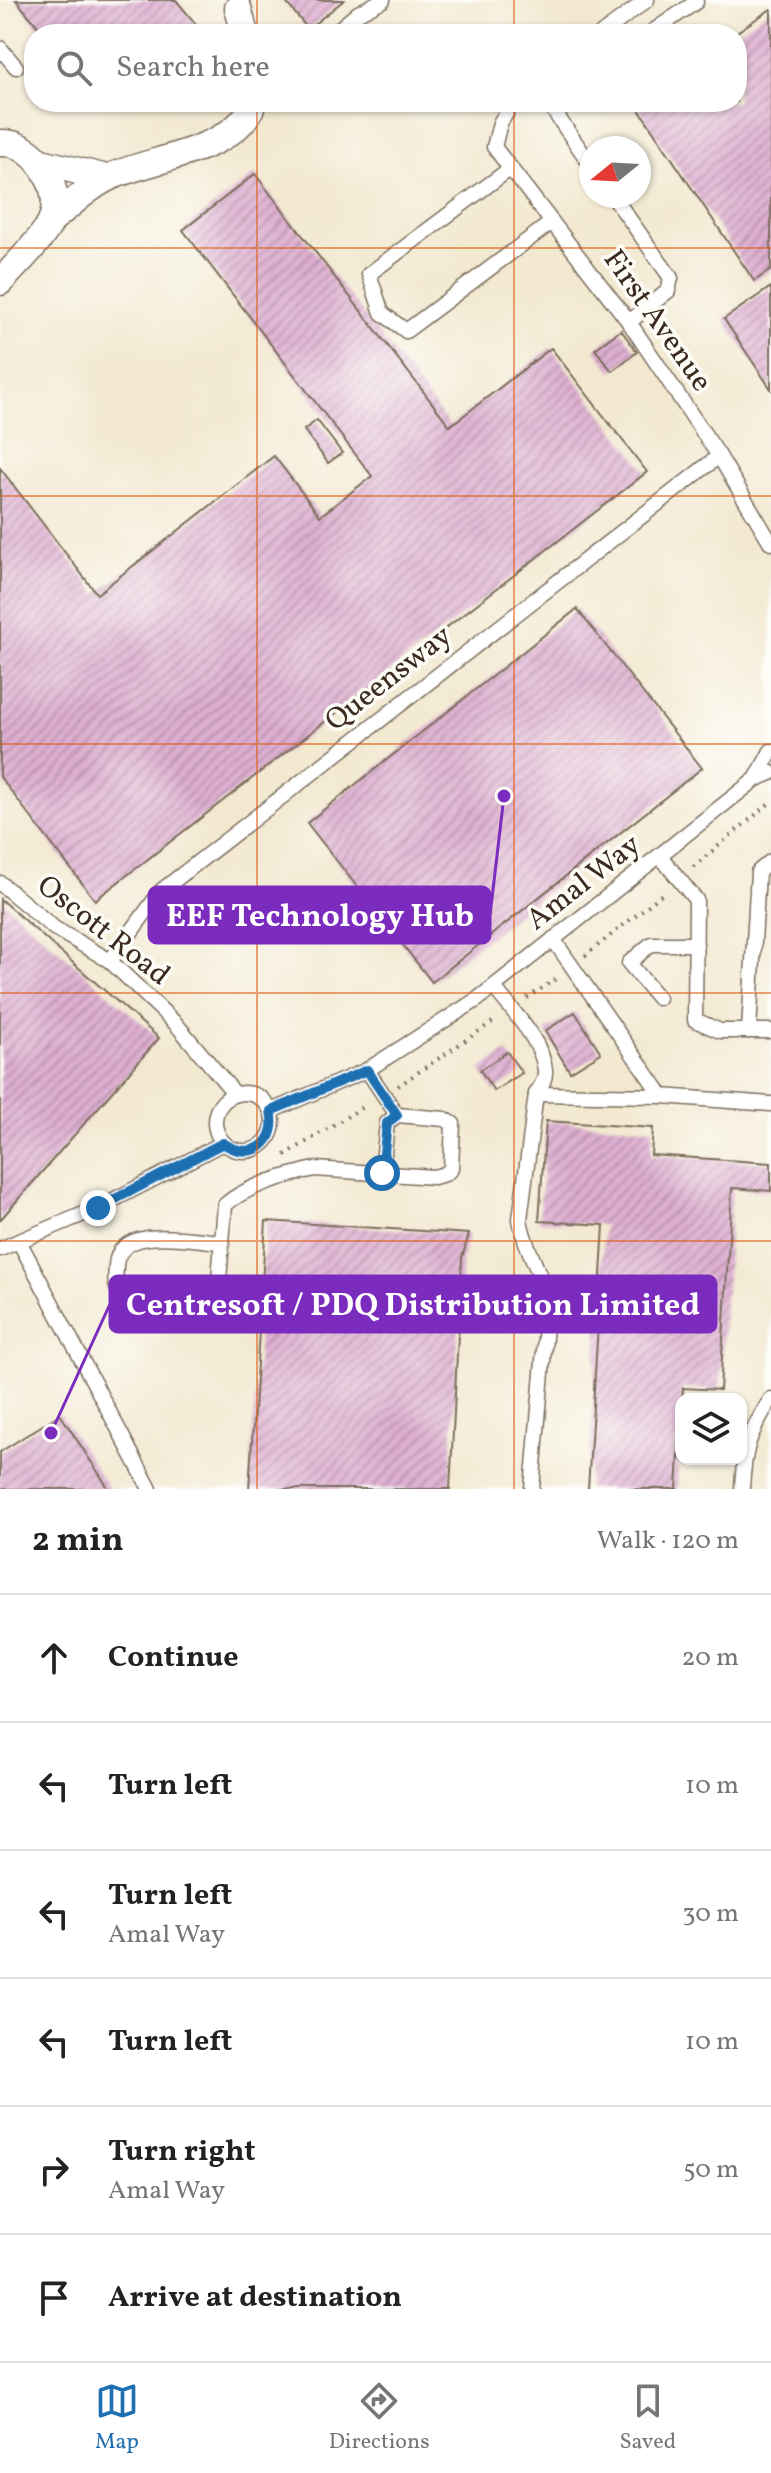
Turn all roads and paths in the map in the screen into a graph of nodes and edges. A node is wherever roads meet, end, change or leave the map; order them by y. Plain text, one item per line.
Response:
1 (383, 0) edge
2 (647, 0) edge
3 (696, 2) edge
4 (235, 4) edge
5 (242, 24) edge
6 (345, 24) edge
7 (615, 24) edge
8 (664, 24) edge
9 (0, 48) edge
10 (16, 67) dead end
11 (249, 112) edge
12 (507, 112) edge
13 (555, 112) edge
14 (0, 143) edge
15 (579, 148) edge
16 (41, 162) junction
17 (511, 168) junction
18 (107, 178) junction
19 (621, 208) edge
20 (52, 219) junction
21 (552, 222) junction
22 (30, 249) junction
23 (0, 258) edge
24 (0, 282) edge
25 (629, 322) junction
26 (719, 456) junction
27 (770, 537) edge
28 (771, 751) edge
29 (771, 773) edge
30 (756, 779) junction
31 (660, 856) junction
32 (771, 861) edge
33 (0, 883) edge
34 (553, 939) junction
35 (696, 944) junction
36 (110, 961) junction
37 (494, 987) junction
38 (658, 998) dead end
39 (749, 1031) junction
40 (771, 1031) edge
41 (367, 1070) junction
42 (235, 1094) junction
43 (536, 1094) junction
44 (662, 1096) junction
45 (771, 1104) edge
46 (271, 1111) junction
47 (397, 1115) junction
48 (223, 1143) junction
49 (382, 1173) junction
50 (19, 1241) junction
51 (222, 1242) junction
52 (0, 1249) edge
53 (771, 1399) edge
54 (150, 1489) edge
55 (532, 1489) edge
56 (742, 1489) edge

1 - 6 lane
2 - 7 lane
3 - 8 lane
4 - 5 street
9 - 10 lane
11 - 18 street
12 - 17 lane, First Avenue
13 - 15 lane
14 - 16 street
16 - 18 street
16 - 20 street
17 - 21 lane, First Avenue
17 - 21 lane
18 - 20 street
19 - 25 lane
20 - 22 street
21 - 25 lane, First Avenue
22 - 23 street
22 - 24 street
25 - 26 lane, First Avenue
26 - 27 lane, First Avenue
26 - 36 lane, Queensway
28 - 30 lane, Amal Way
29 - 30 lane, Amal Way
30 - 31 lane, Amal Way
31 - 34 lane, Amal Way
31 - 35 lane
32 - 39 lane
33 - 36 lane, Oscott Road
34 - 37 lane, Amal Way
34 - 44 lane
35 - 38 lane
35 - 39 lane
36 - 42 lane, Oscott Road
37 - 41 lane, Amal Way
37 - 43 lane
39 - 40 lane
41 - 46 lane, Amal Way
41 - 47 lane
42 - 46 lane
42 - 48 lane
43 - 44 lane
43 - 55 lane
44 - 45 lane
46 - 48 lane
47 - 49 lane
47 - 49 lane
48 - 50 lane
49 - 51 lane
50 - 52 lane
50 - 54 lane
51 - 51 lane
53 - 56 lane

